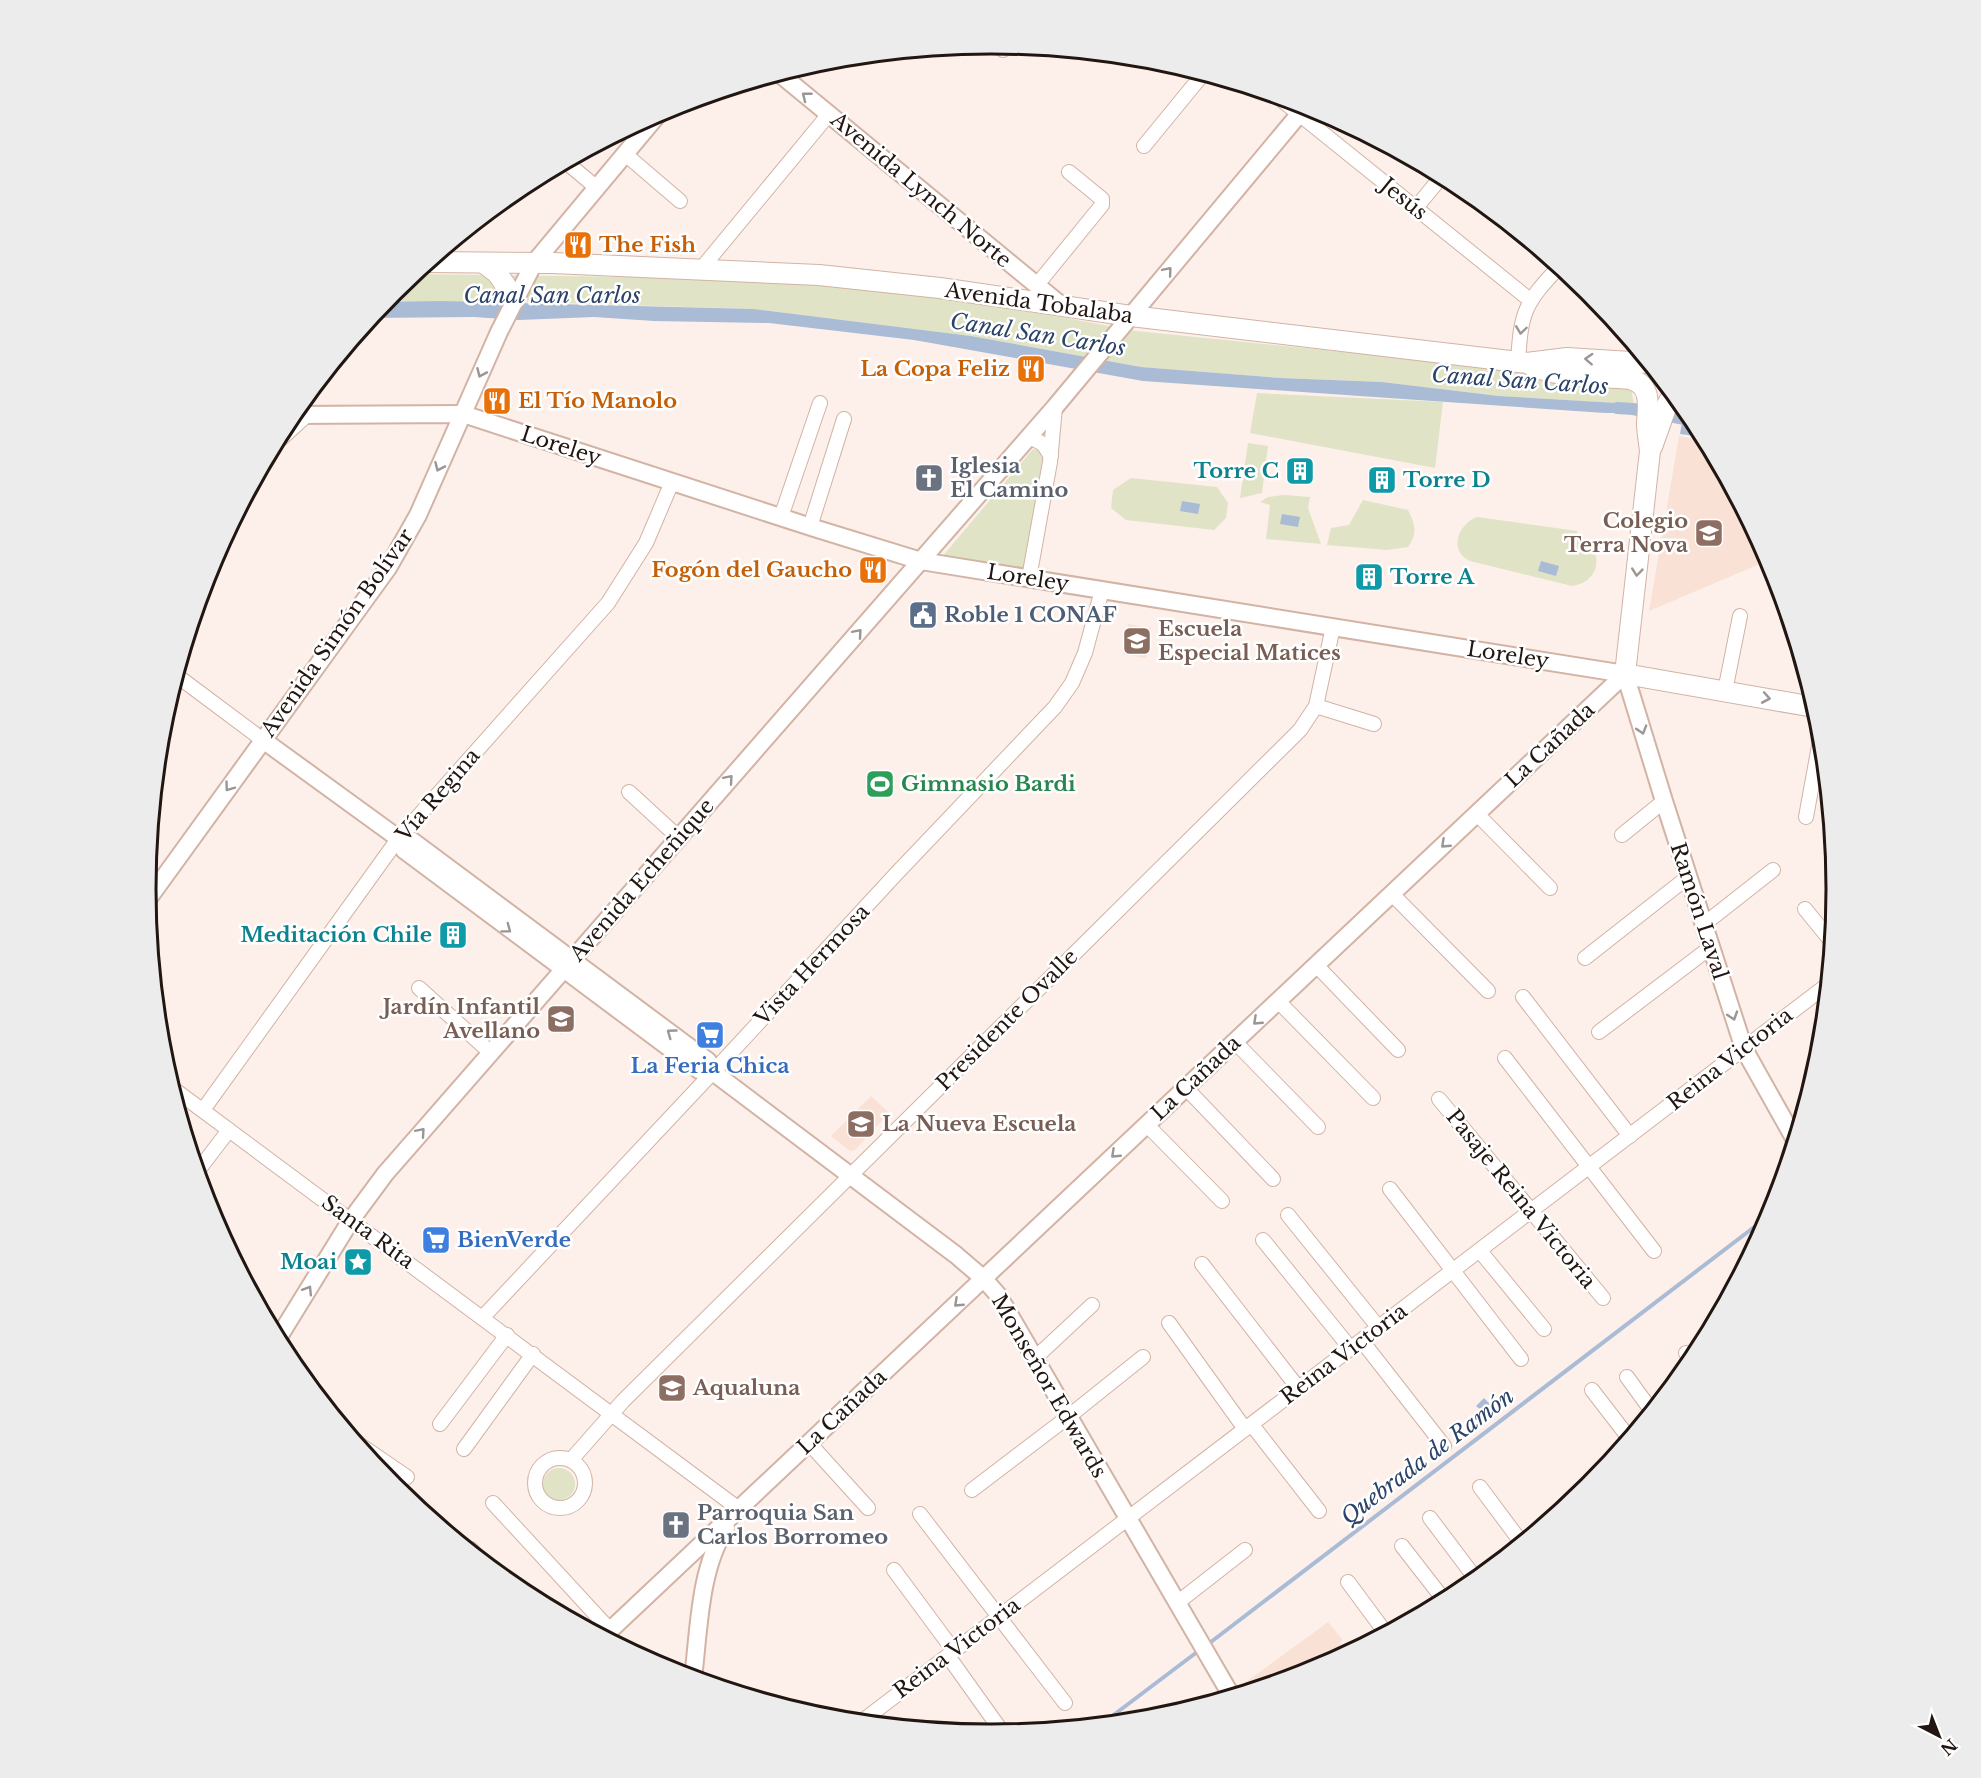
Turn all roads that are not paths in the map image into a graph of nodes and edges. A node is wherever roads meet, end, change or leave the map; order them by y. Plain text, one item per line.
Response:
1 (786, 79) edge
2 (1198, 80) edge
3 (829, 114) junction
4 (1300, 114) edge
5 (1314, 120) edge
6 (646, 129) edge
7 (1144, 146) dead end
8 (625, 154) junction
9 (572, 167) edge
10 (1069, 172) dead end
11 (1436, 184) edge
12 (597, 188) junction
13 (680, 201) dead end
14 (1415, 209) junction
15 (439, 262) edge
16 (534, 263) junction
17 (485, 264) junction
18 (701, 269) junction
19 (1554, 273) edge
20 (1036, 286) junction
21 (1530, 300) junction
22 (514, 301) junction
23 (1062, 306) junction
24 (1131, 316) junction
25 (1522, 363) junction
26 (1638, 363) edge
27 (820, 404) dead end
28 (1055, 407) junction
29 (1660, 410) edge
30 (463, 414) junction
31 (303, 415) edge
32 (844, 418) dead end
33 (1030, 437) junction
34 (1051, 456) junction
35 (672, 482) junction
36 (781, 517) junction
37 (810, 527) junction
38 (921, 561) junction
39 (1029, 578) junction
40 (1102, 590) junction
41 (1740, 616) dead end
42 (1333, 627) junction
43 (1625, 674) junction
44 (182, 680) edge
45 (1725, 692) junction
46 (1804, 705) edge
47 (1316, 706) junction
48 (1374, 724) dead end
49 (263, 740) junction
50 (1816, 765) edge
51 (629, 792) dead end
52 (1664, 801) junction
53 (1477, 814) junction
54 (1806, 817) dead end
55 (1622, 835) dead end
56 (678, 837) junction
57 (398, 839) junction
58 (1773, 870) dead end
59 (1688, 877) junction
60 (156, 888) edge
61 (1550, 888) dead end
62 (1392, 894) junction
63 (1805, 909) dead end
64 (1703, 925) junction
65 (1824, 933) edge
66 (1711, 947) junction
67 (1585, 958) dead end
68 (1316, 965) junction
69 (568, 966) junction
70 (419, 988) dead end
71 (1488, 991) dead end
72 (1819, 991) edge
73 (1523, 997) dead end
74 (1278, 1001) junction
75 (1599, 1032) dead end
76 (1235, 1042) junction
77 (1744, 1049) junction
78 (1398, 1050) dead end
79 (491, 1053) junction
80 (1505, 1058) dead end
81 (713, 1072) junction
82 (1186, 1088) junction
83 (182, 1095) edge
84 (1373, 1098) dead end
85 (1439, 1099) dead end
86 (203, 1110) junction
87 (1147, 1125) junction
88 (1318, 1127) dead end
89 (1790, 1129) edge
90 (229, 1130) junction
91 (1630, 1136) junction
92 (203, 1164) edge
93 (1589, 1167) junction
94 (850, 1176) junction
95 (1273, 1179) dead end
96 (1390, 1189) dead end
97 (1222, 1202) dead end
98 (1531, 1211) junction
99 (1288, 1215) dead end
100 (351, 1220) junction
101 (1263, 1240) dead end
102 (1480, 1251) junction
103 (1654, 1251) dead end
104 (1203, 1264) dead end
105 (1454, 1270) junction
106 (984, 1279) junction
107 (1603, 1298) dead end
108 (1092, 1305) dead end
109 (483, 1317) junction
110 (1169, 1323) dead end
111 (1379, 1328) junction
112 (1544, 1329) dead end
113 (283, 1332) edge
114 (507, 1335) junction
115 (1357, 1345) junction
116 (533, 1354) junction
117 (1143, 1358) dead end
118 (1034, 1359) junction
119 (1521, 1359) dead end
120 (1627, 1377) dead end
121 (1299, 1389) junction
122 (1592, 1390) dead end
123 (1647, 1404) edge
124 (611, 1413) junction
125 (1068, 1417) junction
126 (440, 1424) dead end
127 (1249, 1427) junction
128 (1624, 1432) edge
129 (809, 1443) junction
130 (1444, 1446) dead end
131 (464, 1449) dead end
132 (571, 1460) dead end
133 (382, 1461) edge
134 (406, 1477) dead end
135 (1480, 1487) dead end
136 (972, 1490) dead end
137 (493, 1503) dead end
138 (868, 1508) dead end
139 (739, 1509) junction
140 (1319, 1510) dead end
141 (920, 1514) dead end
142 (1430, 1518) dead end
143 (1128, 1520) junction
144 (1517, 1537) edge
145 (1402, 1546) dead end
146 (1245, 1550) dead end
147 (681, 1564) junction
148 (894, 1570) dead end
149 (1470, 1571) edge
150 (707, 1574) junction
151 (1348, 1582) dead end
152 (1438, 1593) edge
153 (1177, 1603) junction
154 (999, 1617) junction
155 (1381, 1627) edge
156 (603, 1628) edge
157 (609, 1631) edge
158 (951, 1653) junction
159 (694, 1669) edge
160 (1228, 1690) edge
161 (1065, 1703) dead end
162 (870, 1715) edge
163 (997, 1724) edge

3 -> 1 street, Avenida Lynch Norte
2 - 7 street
3 - 18 street
3 - 20 street, Avenida Lynch Norte
24 -> 4 street, Avenida Echeñique
5 - 14 street, Jesús
6 - 8 street, Avenida Simón Bolívar
8 - 12 street, Avenida Simón Bolívar
8 - 13 street
9 - 12 street
10 - 20 street
11 - 14 street
12 - 16 street, Avenida Simón Bolívar
14 - 21 street, Jesús
15 - 17 main road, Avenida Tobalaba
16 - 17 main road, Avenida Tobalaba
16 - 18 main road, Avenida Tobalaba
16 - 22 street, Avenida Simón Bolívar
17 - 22 main road
18 - 23 main road, Avenida Tobalaba
19 - 21 street
20 - 23 street, Avenida Lynch Norte
21 -> 25 street
22 -> 30 street, Avenida Simón Bolívar
23 - 24 main road, Avenida Tobalaba
24 - 25 main road, Avenida Tobalaba
24 - 28 street, Avenida Echeñique
26 -> 25 main road, Avenida Tobalaba
25 - 29 main road
27 - 36 street
28 - 33 street, Avenida Echeñique
28 - 34 street
29 -> 43 main road
30 - 31 street, Loreley
30 - 35 street, Loreley
30 -> 49 street, Avenida Simón Bolívar
32 - 37 street
33 - 34 street
33 - 38 street, Avenida Echeñique
34 - 39 street
35 - 36 street, Loreley
35 - 57 street, Vía Regina
36 - 37 street, Loreley
37 - 38 street, Loreley
38 - 39 street, Loreley
56 -> 38 street, Avenida Echeñique
39 - 40 street, Loreley
40 - 42 street, Loreley
40 - 81 street, Vista Hermosa
41 - 45 street
42 - 43 street, Loreley
42 - 47 street, Presidente Ovalle
43 - 45 main road, Loreley
43 -> 52 street, Ramón Laval
43 - 53 street, La Cañada
44 - 49 street, Monseñor Edwards
45 -> 46 main road, Loreley
47 - 48 street
47 - 94 street, Presidente Ovalle
49 - 57 street, Monseñor Edwards
49 -> 60 street, Avenida Simón Bolívar
50 - 54 street
51 - 56 street
52 - 55 street
52 - 59 street, Ramón Laval
53 - 61 street
53 -> 62 street, La Cañada
56 - 69 street, Avenida Echeñique
57 - 69 street, Monseñor Edwards
57 - 86 street, Vía Regina
58 - 64 street
59 - 64 street, Ramón Laval
59 - 67 street
62 - 68 street, La Cañada
62 - 71 street
63 - 65 street
64 - 66 street, Ramón Laval
66 - 75 street
66 -> 77 street, Ramón Laval
68 - 74 street, La Cañada
68 - 78 street
69 - 79 street, Avenida Echeñique
69 - 81 street, Monseñor Edwards
70 - 79 street
72 - 77 street, Reina Victoria
73 - 91 street
74 -> 76 street, La Cañada
74 - 84 street
76 - 82 street, La Cañada
76 - 88 street
77 - 89 street, Ramón Laval
77 - 91 street, Reina Victoria
100 -> 79 street, Avenida Echeñique
80 - 93 street
81 - 94 street, Monseñor Edwards
81 - 109 street, Vista Hermosa
82 - 87 street, La Cañada
82 - 95 street
83 - 86 street, Santa Rita
85 - 98 street, Pasaje Reina Victoria
86 - 90 street, Santa Rita
87 - 97 street
87 -> 106 street, La Cañada
90 - 92 street
90 - 100 street, Santa Rita
91 - 93 street, Reina Victoria
93 - 98 street, Reina Victoria
93 - 103 street
94 - 106 street, Monseñor Edwards
94 - 124 street, Presidente Ovalle
96 - 105 street
98 - 102 street, Reina Victoria
98 - 107 street, Pasaje Reina Victoria
99 - 111 street
100 - 109 street, Santa Rita
113 -> 100 street, Avenida Echeñique
101 - 115 street
102 - 105 street, Reina Victoria
102 - 112 street
104 - 121 street
105 - 111 street, Reina Victoria
105 - 119 street
106 - 118 street, Monseñor Edwards
106 -> 129 street, La Cañada
108 - 118 street
109 - 114 street, Santa Rita
110 - 127 street
111 - 115 street, Reina Victoria
114 - 116 street, Santa Rita
114 - 126 street
115 - 121 street, Reina Victoria
115 - 130 street
116 - 124 street, Santa Rita
116 - 131 street
117 - 125 street
118 - 125 street, Monseñor Edwards
120 - 123 street
121 - 127 street, Reina Victoria
122 - 128 street
124 - 132 street, Presidente Ovalle
124 - 139 street, Santa Rita
125 - 136 street
125 - 143 street, Monseñor Edwards
127 - 140 street
127 - 143 street, Reina Victoria
129 - 138 street
129 - 139 street, La Cañada
133 - 134 street
135 - 144 street
137 - 156 street
139 - 147 street, La Cañada
139 - 150 street
141 - 154 street
142 - 149 street
143 - 153 street, Monseñor Edwards
143 - 154 street, Reina Victoria
145 - 152 street
146 - 153 street
147 - 150 street
147 - 157 street, La Cañada
148 - 158 street
150 - 159 street
151 - 155 street
153 - 160 street, Monseñor Edwards
154 - 158 street, Reina Victoria
154 - 161 street
158 - 162 street, Reina Victoria
158 - 163 street

